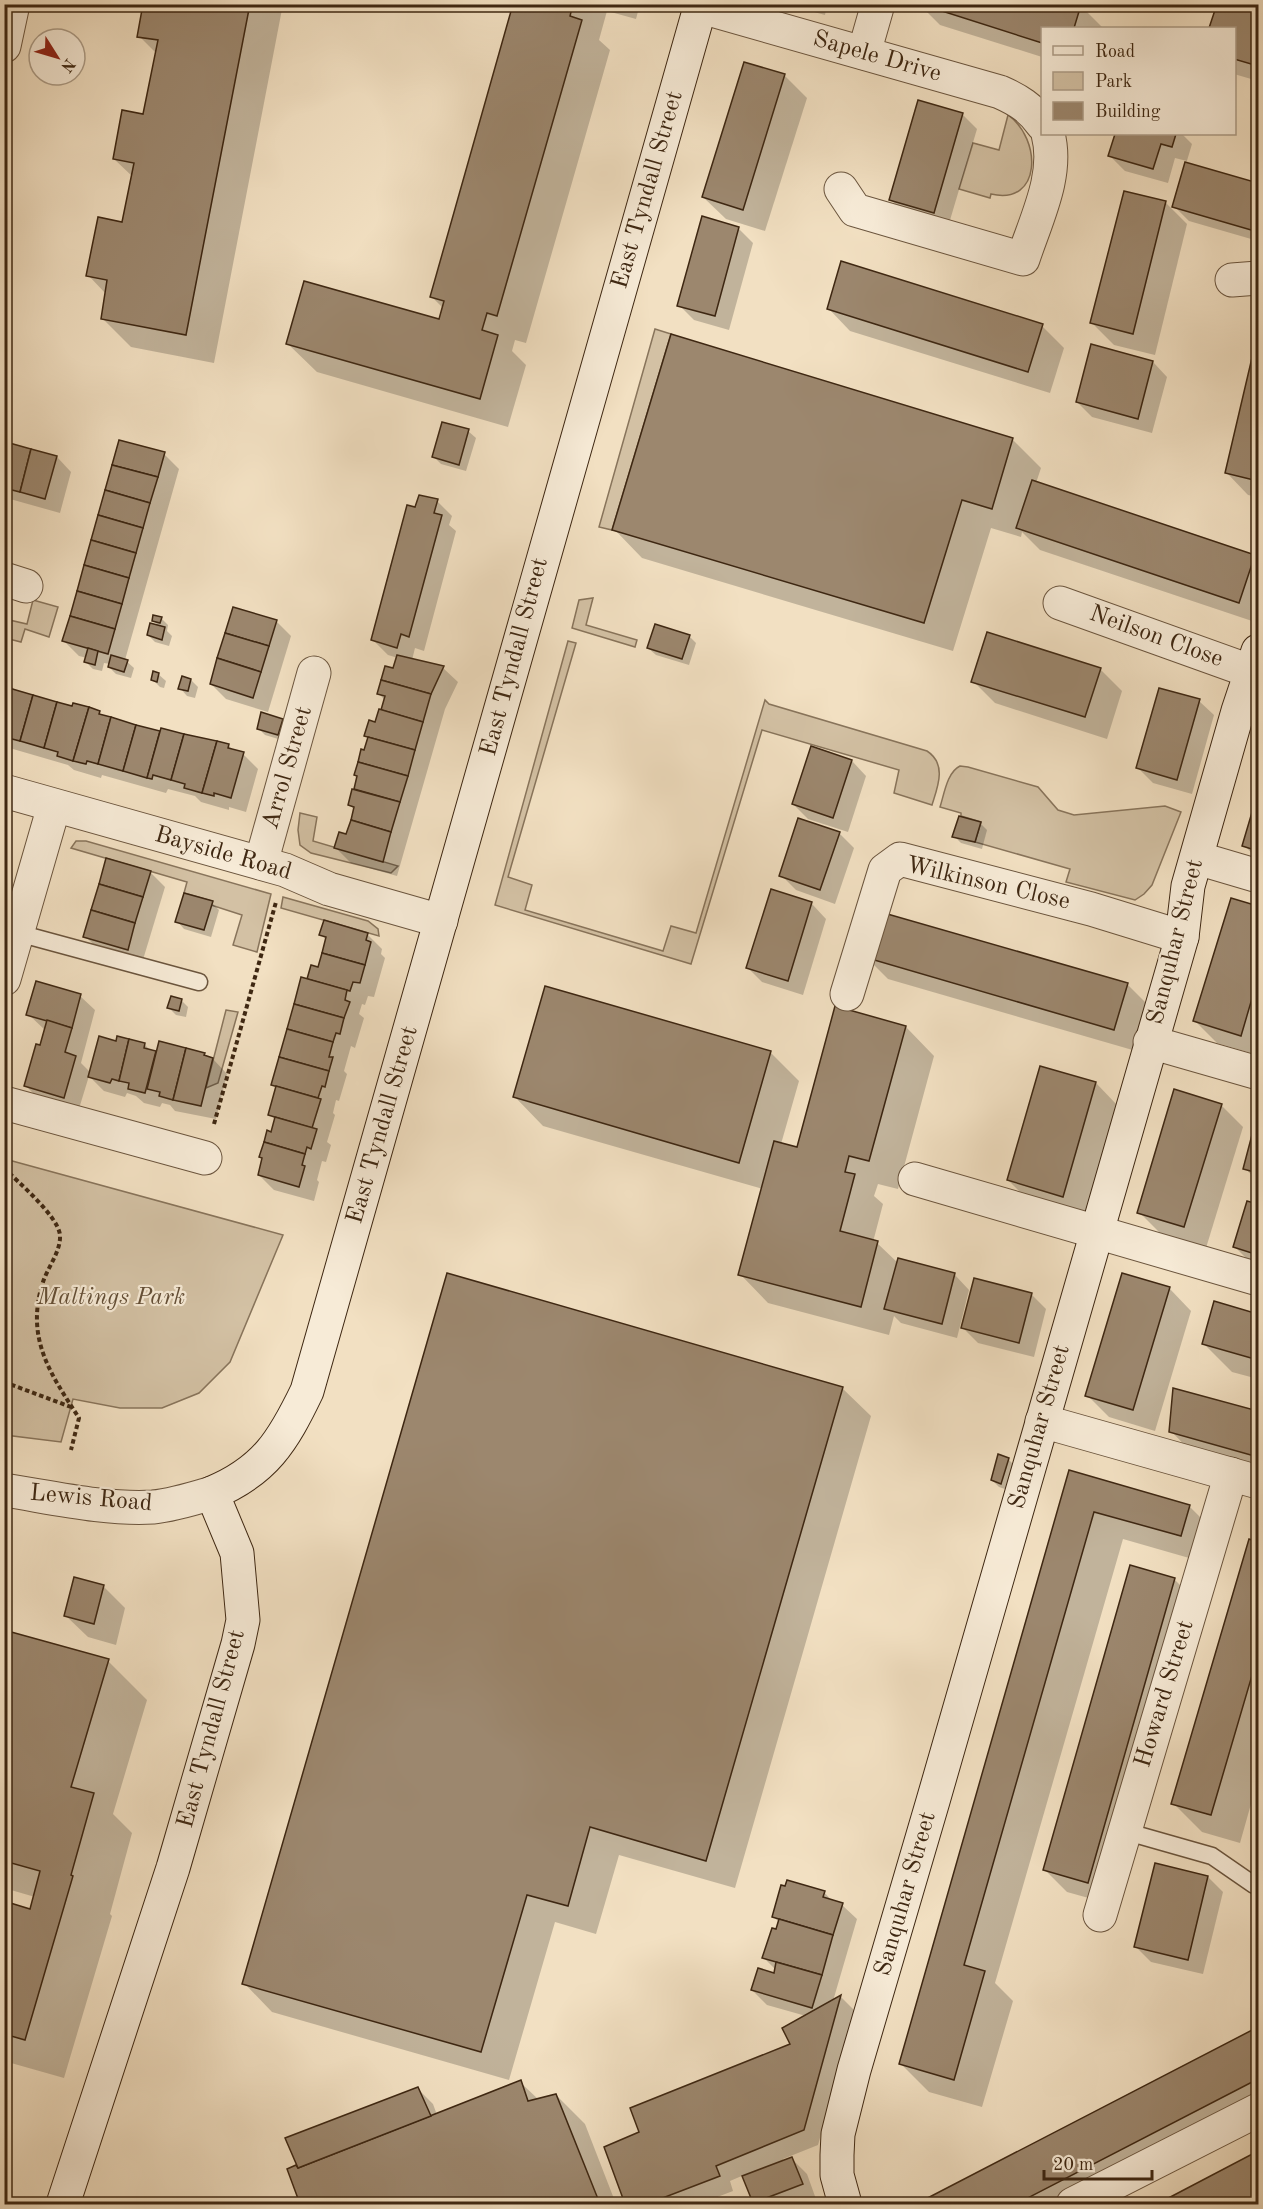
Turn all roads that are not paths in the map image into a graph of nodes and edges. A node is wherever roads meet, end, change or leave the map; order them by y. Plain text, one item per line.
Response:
1 (13, 4) edge
2 (878, 4) edge
3 (701, 5) edge
4 (4, 46) edge
5 (864, 53) junction
6 (1041, 122) edge
7 (1048, 135) edge
8 (842, 189) dead end
9 (1060, 603) dead end
10 (1256, 666) edge
11 (314, 673) dead end
12 (4, 791) edge
13 (54, 806) junction
14 (1197, 858) junction
15 (273, 867) junction
16 (1258, 876) edge
17 (441, 921) junction
18 (18, 933) junction
19 (1182, 937) junction
20 (4, 979) edge
21 (199, 982) dead end
22 (847, 994) dead end
23 (1150, 1042) junction
24 (1258, 1073) edge
25 (4, 1103) edge
26 (205, 1158) road end
27 (915, 1179) dead end
28 (1096, 1233) junction
29 (1258, 1279) edge
30 (1042, 1421) junction
31 (1245, 1478) edge
32 (4, 1490) edge
33 (212, 1493) junction
34 (1124, 1831) junction
35 (1254, 1885) dead end
36 (1100, 1915) dead end
37 (1258, 2110) edge
38 (63, 2205) edge
39 (845, 2205) edge
40 (1073, 2205) edge

1 - 4 street
2 - 5 street
3 - 5 street, Sapele Drive
3 - 17 street, East Tyndall Street
5 - 6 street, Sapele Drive
7 - 8 street
9 - 10 street, Neilson Close
10 - 14 street, Sanquhar Street
11 - 15 street, Arrol Street
12 - 13 street, Bayside Road
13 - 15 street, Bayside Road
13 - 18 street
14 - 16 street
14 - 19 street, Sanquhar Street
15 - 17 street, Bayside Road
17 - 33 street, East Tyndall Street
18 - 20 street
18 - 21 lane
19 - 22 street, Wilkinson Close
19 - 23 street, Sanquhar Street
23 - 24 street
23 - 28 street, Sanquhar Street
25 - 26 street
27 - 28 street
28 - 29 street
28 - 30 street, Sanquhar Street
30 - 31 street
30 - 39 street, Sanquhar Street
31 - 34 street, Howard Street
32 - 33 street, Lewis Road
33 - 38 street, East Tyndall Street
34 - 35 lane
34 - 36 street, Howard Street
37 - 40 street

